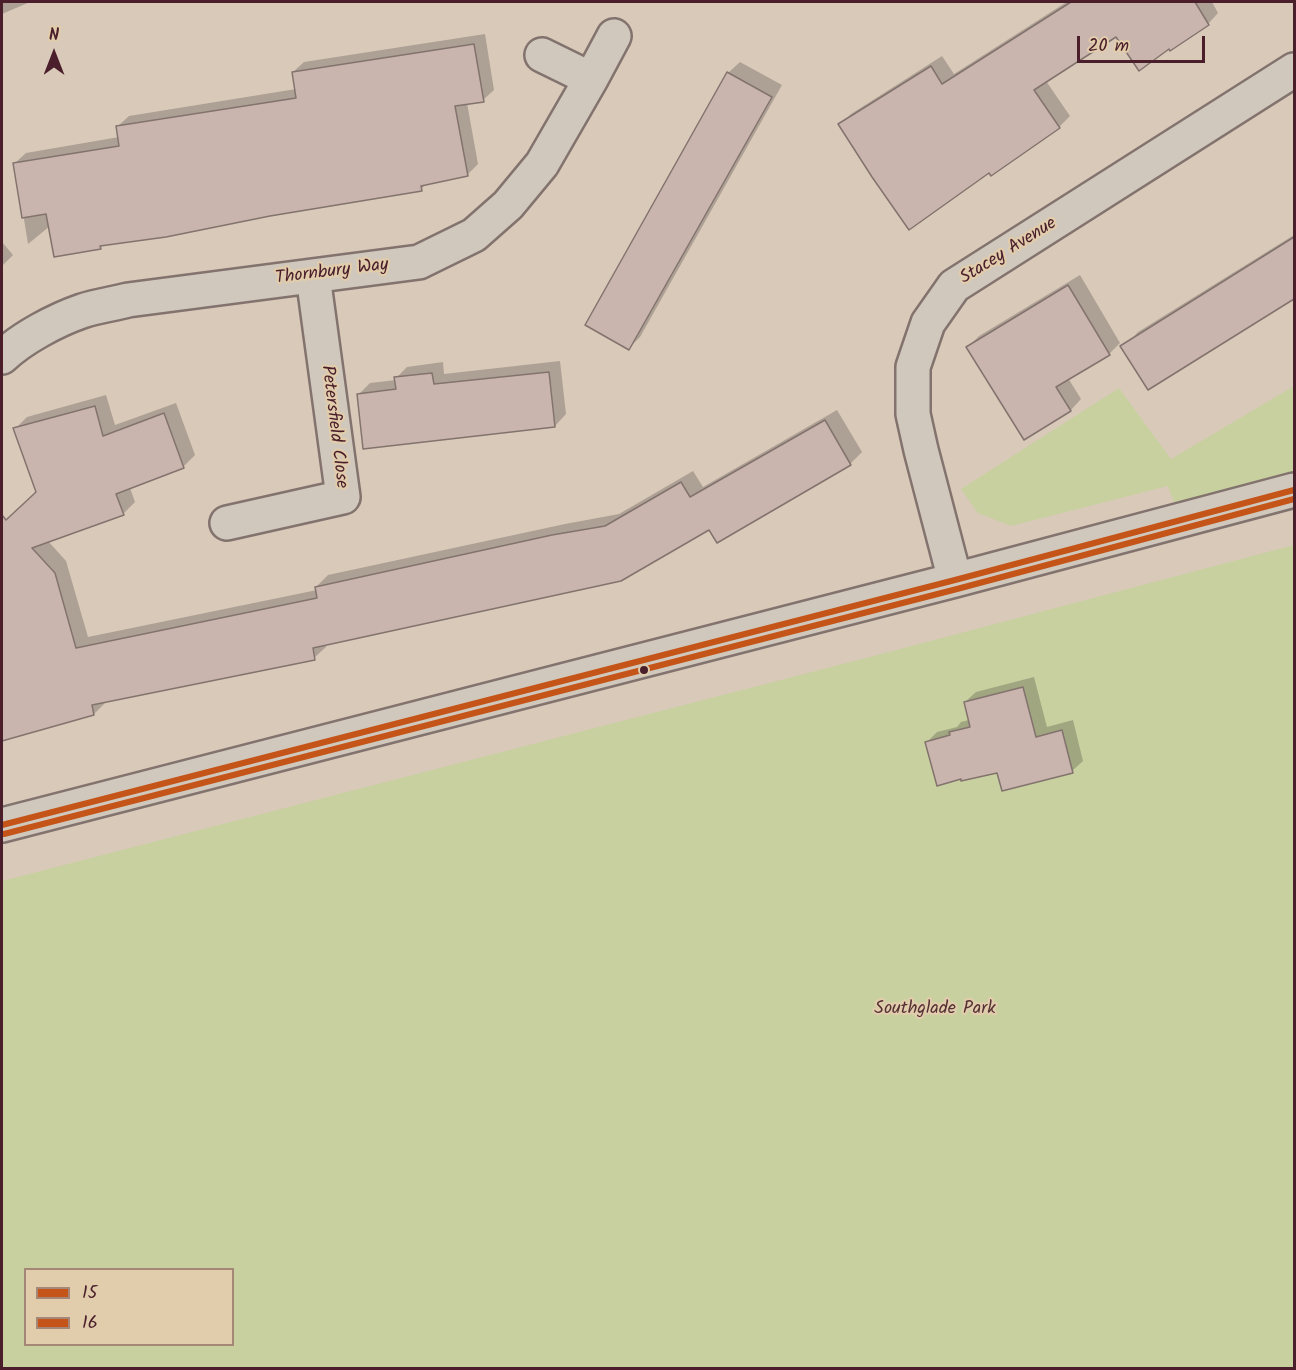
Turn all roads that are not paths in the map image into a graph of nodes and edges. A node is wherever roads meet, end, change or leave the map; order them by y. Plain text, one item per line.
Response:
1 (614, 36) dead end
2 (542, 55) dead end
3 (1294, 70) edge
4 (591, 79) junction
5 (313, 276) junction
6 (2, 357) edge
7 (1294, 490) edge
8 (227, 523) dead end
9 (955, 580) junction
10 (2, 825) edge

1 - 4 street, Thornbury Way
2 - 4 street
3 - 9 street, Stacey Avenue
4 - 5 street, Thornbury Way
5 - 6 street, Thornbury Way
5 - 8 street, Petersfield Close
7 - 9 street
9 - 10 street

